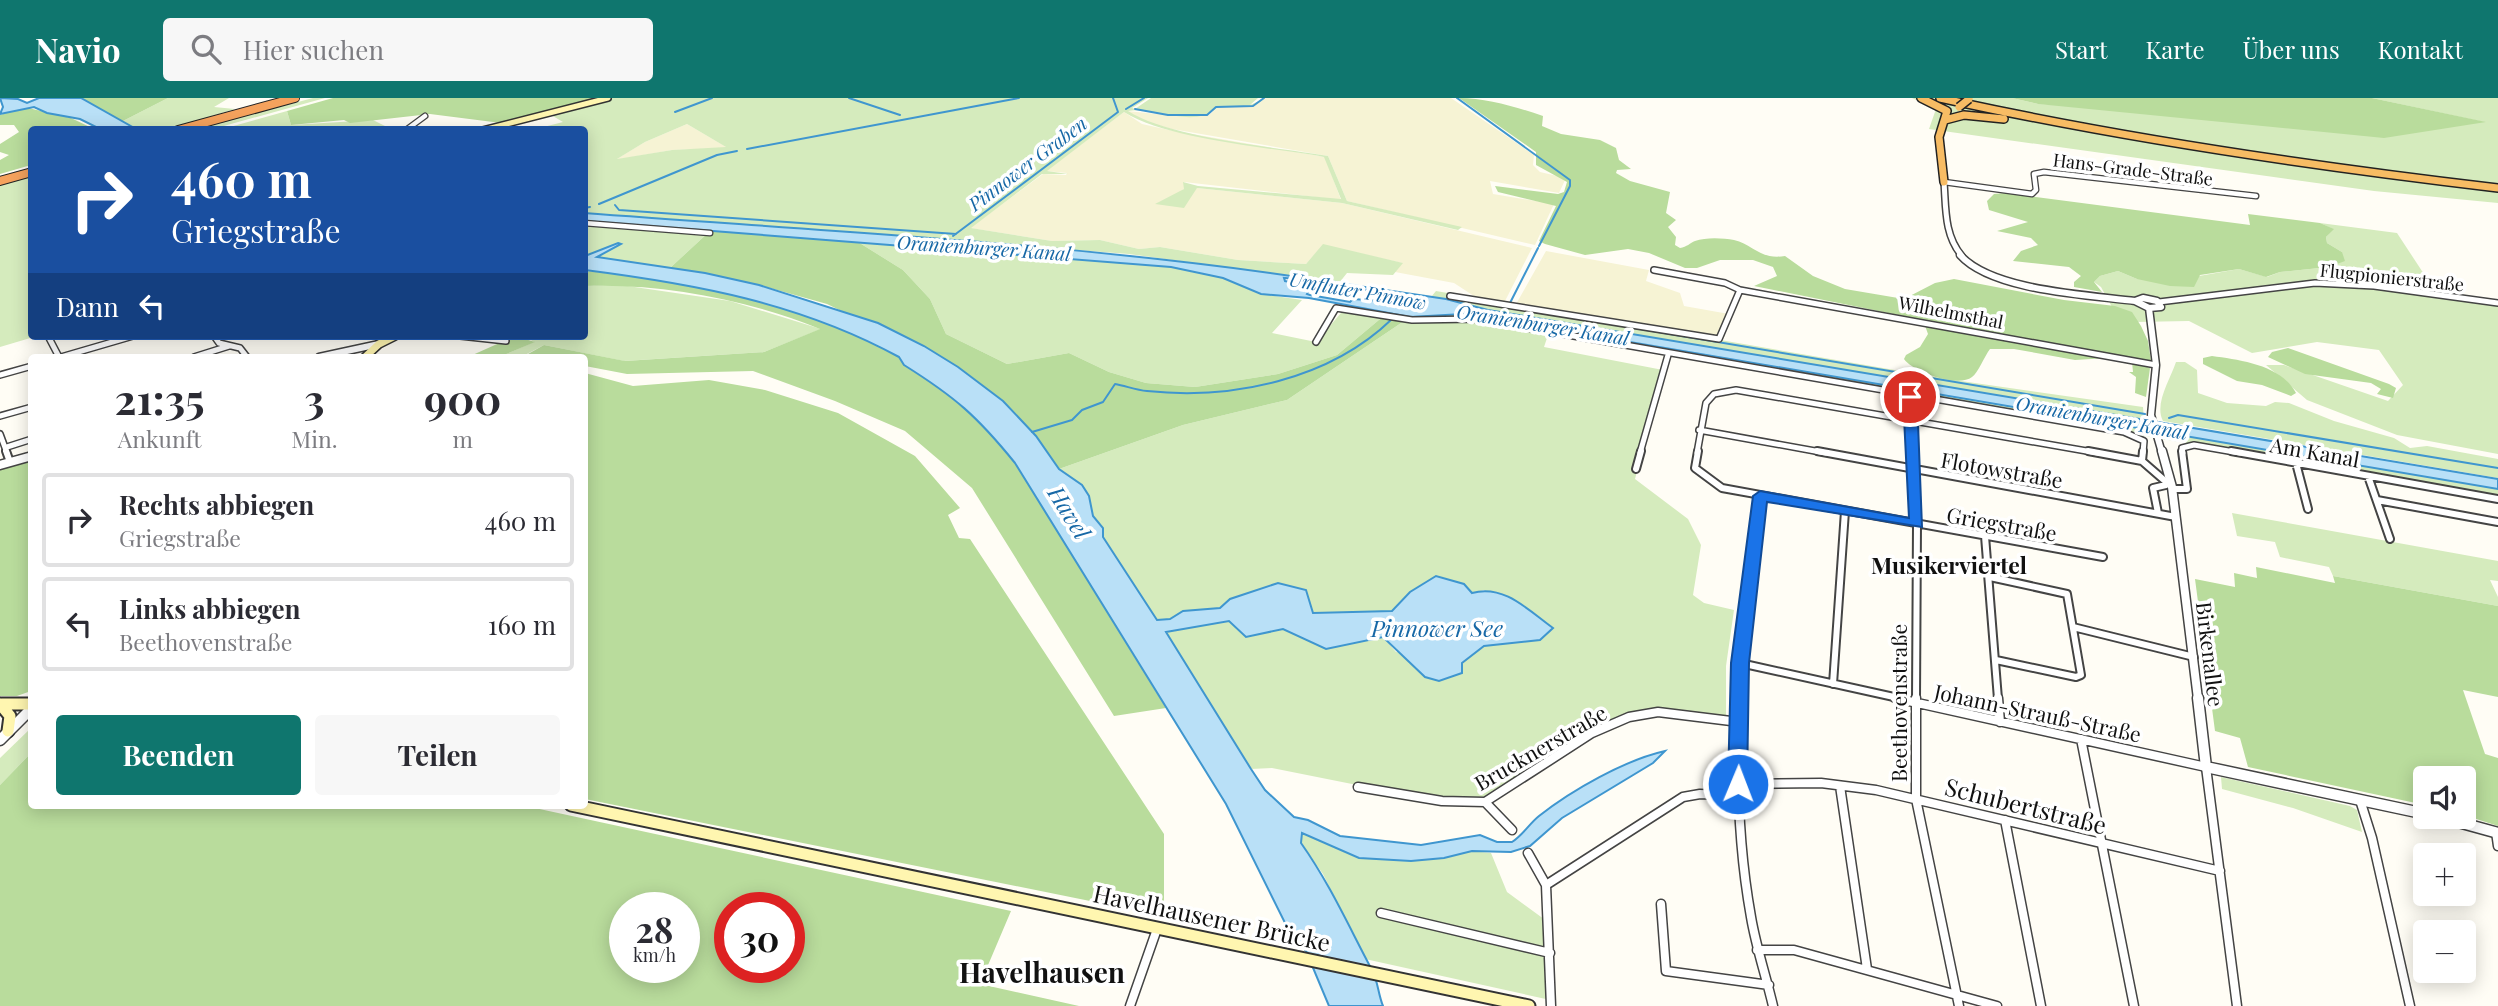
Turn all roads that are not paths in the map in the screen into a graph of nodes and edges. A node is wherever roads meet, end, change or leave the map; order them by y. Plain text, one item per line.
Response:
1 (295, 98) edge
2 (306, 98) edge
3 (608, 98) edge
4 (1921, 98) edge
5 (1940, 98) edge
6 (1948, 98) edge
7 (1969, 98) edge
8 (425, 116) dead end
9 (1945, 120) junction
10 (193, 126) edge
11 (204, 126) edge
12 (411, 126) edge
13 (499, 126) edge
14 (2107, 133) junction
15 (28, 172) edge
16 (0, 179) edge
17 (1944, 182) junction
18 (2498, 187) edge
19 (2256, 196) dead end
20 (588, 223) edge
21 (710, 233) dead end
22 (1654, 270) dead end
23 (1740, 290) junction
24 (1450, 296) dead end
25 (2135, 302) junction
26 (2159, 302) junction
27 (2498, 303) edge
28 (2149, 309) junction
29 (119, 340) edge
30 (217, 340) edge
31 (387, 340) edge
32 (497, 340) edge
33 (506, 341) dead end
34 (1316, 342) dead end
35 (379, 344) junction
36 (231, 346) junction
37 (70, 354) edge
38 (204, 354) edge
39 (245, 354) edge
40 (333, 354) edge
41 (368, 354) edge
42 (1668, 355) junction
43 (2156, 365) junction
44 (28, 367) edge
45 (0, 375) edge
46 (1910, 397) junction
47 (28, 408) edge
48 (0, 416) edge
49 (1912, 421) junction
50 (1699, 430) junction
51 (0, 434) edge
52 (28, 440) edge
53 (7, 447) junction
54 (28, 457) edge
55 (2142, 461) junction
56 (10, 462) junction
57 (2296, 463) junction
58 (0, 465) edge
59 (1913, 468) junction
60 (1636, 469) dead end
61 (2368, 476) junction
62 (2170, 487) junction
63 (1760, 496) junction
64 (2498, 499) edge
65 (2377, 500) junction
66 (2308, 509) dead end
67 (1845, 511) junction
68 (2158, 513) junction
69 (2176, 517) junction
70 (2498, 522) edge
71 (1917, 524) junction
72 (1985, 537) junction
73 (2390, 539) dead end
74 (2103, 557) dead end
75 (1990, 577) junction
76 (2073, 627) junction
77 (2194, 657) junction
78 (1996, 660) junction
79 (1740, 663) junction
80 (1833, 684) junction
81 (0, 704) edge
82 (1915, 704) junction
83 (28, 706) edge
84 (28, 710) edge
85 (1739, 722) junction
86 (2000, 722) junction
87 (8, 731) junction
88 (2081, 739) junction
89 (0, 740) edge
90 (2206, 767) junction
91 (1738, 784) junction
92 (1840, 786) junction
93 (1358, 787) dead end
94 (1737, 796) junction
95 (1916, 799) junction
96 (2360, 800) junction
97 (1485, 802) junction
98 (588, 809) edge
99 (2413, 811) edge
100 (2005, 820) junction
101 (2476, 827) edge
102 (1512, 830) dead end
103 (2497, 833) edge
104 (2102, 844) junction
105 (2498, 846) edge
106 (1528, 853) dead end
107 (2220, 871) junction
108 (1546, 885) junction
109 (1661, 904) dead end
110 (1381, 913) dead end
111 (1157, 928) junction
112 (1757, 950) junction
113 (1550, 953) junction
114 (1867, 969) junction
115 (1769, 985) junction
116 (1955, 994) junction
117 (1130, 1006) edge
118 (1529, 1006) edge
119 (1551, 1006) edge
120 (1773, 1006) edge
121 (1959, 1006) edge
122 (1997, 1006) edge
123 (2041, 1006) edge
124 (2134, 1006) edge
125 (2237, 1006) edge
126 (2411, 1006) edge

1 - 10 highway
2 - 11 highway
3 - 13 main road
4 - 9 highway
5 - 14 highway
6 - 18 highway
7 - 9 highway, bridge
8 - 12 street
9 - 14 highway
9 - 17 highway
14 - 18 highway
15 - 16 highway
17 - 19 street, Hans-Grade-Straße
17 - 25 street
20 - 21 street
22 - 23 street, Wilhelmsthal
23 - 24 street
23 - 43 street, Wilhelmsthal
25 - 26 street
25 - 28 street
26 - 27 street, Flugpionierstraße
26 - 28 street
28 - 43 street, Birkenallee
29 - 37 street
30 - 36 street
31 - 35 main road
32 - 33 street
34 - 42 street
35 - 40 street
35 - 41 main road
36 - 38 street
36 - 39 street
42 - 46 street
42 - 60 street
43 - 62 street, Birkenallee
44 - 45 street
46 - 49 street, Beethovenstraße
46 - 55 street
47 - 48 street
49 - 50 street
49 - 55 street
49 - 59 street, Beethovenstraße
50 - 59 street, Flotowstraße
50 - 63 street, Griegstraße
51 - 53 street
52 - 53 street
53 - 56 street
54 - 56 street
55 - 62 street
56 - 58 street
57 - 61 street, Am Kanal
57 - 62 street, Am Kanal
57 - 66 street
59 - 68 street, Flotowstraße
59 - 71 street, Beethovenstraße
61 - 64 street, Am Kanal
61 - 65 street
62 - 68 street
62 - 69 street, Birkenallee
63 - 67 street, Griegstraße
63 - 79 street
65 - 70 street
65 - 73 street
67 - 71 street, Griegstraße
67 - 80 street
68 - 69 street, Flotowstraße
69 - 77 street, Birkenallee
71 - 72 street, Griegstraße
71 - 82 street, Beethovenstraße
72 - 74 street, Griegstraße
72 - 75 street
75 - 76 street
75 - 78 street
76 - 77 street
76 - 78 street
77 - 90 street, Birkenallee
78 - 86 street
79 - 80 street, Johann-Strauß-Straße
79 - 85 street
80 - 82 street, Johann-Strauß-Straße
81 - 83 main road
81 - 87 main road
82 - 86 street, Johann-Strauß-Straße
82 - 95 street, Beethovenstraße
84 - 87 street
85 - 91 street
85 - 97 street, Brucknerstraße
86 - 88 street, Johann-Strauß-Straße
87 - 89 street
88 - 90 street, Johann-Strauß-Straße
88 - 104 street
90 - 96 street
90 - 107 street, Birkenallee
91 - 92 street, Schubertstraße
91 - 94 street
92 - 95 street, Schubertstraße
92 - 114 street
93 - 97 street, Brucknerstraße
94 - 108 street
94 - 112 street
95 - 100 street, Schubertstraße
95 - 116 street, Beethovenstraße
96 - 99 street
96 - 126 street
97 - 102 street
98 - 111 main road, Havelhausener Brücke
100 - 104 street, Schubertstraße
100 - 123 street
101 - 103 street
103 - 105 street
104 - 107 street, Schubertstraße
104 - 124 street
106 - 108 street
107 - 125 street, Birkenallee
108 - 113 street
109 - 115 street
110 - 113 street
111 - 117 street
111 - 118 main road, Havelhausener Brücke
112 - 114 street
112 - 115 street
113 - 119 street
114 - 116 street
115 - 120 street
116 - 121 street, Beethovenstraße
116 - 122 street

